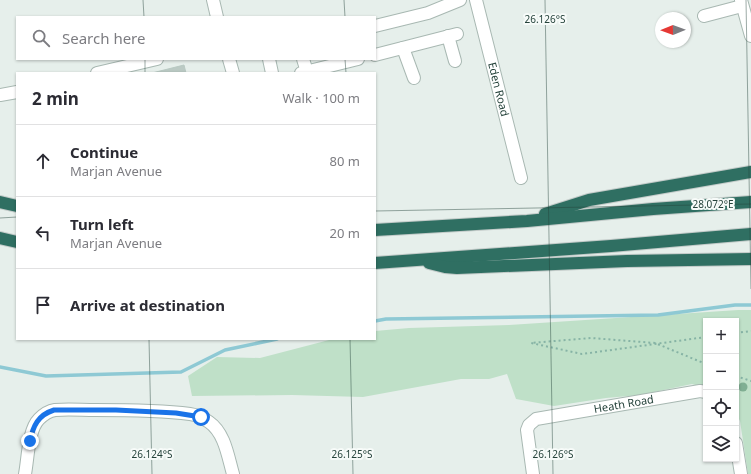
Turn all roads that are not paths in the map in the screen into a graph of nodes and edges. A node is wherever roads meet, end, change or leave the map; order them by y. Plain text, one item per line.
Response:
1 (213, 0) edge
2 (460, 0) edge
3 (476, 0) edge
4 (742, 3) edge
5 (218, 16) edge
6 (704, 16) dead end
7 (376, 26) edge
8 (751, 36) edge
9 (403, 48) junction
10 (376, 55) edge
11 (153, 60) edge
12 (229, 60) edge
13 (269, 60) edge
14 (303, 60) edge
15 (349, 60) edge
16 (455, 61) dead end
17 (330, 62) edge
18 (101, 72) edge
19 (233, 72) edge
20 (272, 72) edge
21 (304, 72) edge
22 (414, 78) dead end
23 (16, 92) edge
24 (0, 96) edge
25 (751, 172) edge
26 (521, 178) dead end
27 (0, 202) edge
28 (751, 202) edge
29 (16, 206) edge
30 (527, 221) junction
31 (376, 230) edge
32 (751, 234) edge
33 (0, 238) edge
34 (16, 242) edge
35 (751, 259) edge
36 (419, 260) junction
37 (376, 263) edge
38 (703, 392) edge
39 (739, 462) edge
40 (25, 474) edge
41 (233, 474) edge
42 (533, 474) edge
43 (741, 474) edge

1 - 5 street
2 - 7 street
3 - 26 street, Eden Road
4 - 6 street
4 - 8 street
9 - 10 street
9 - 16 street
9 - 22 street
11 - 18 street
12 - 19 street
13 - 20 street
14 - 21 street
15 - 17 street
17 - 21 street
23 - 24 street
25 - 30 highway
27 - 29 highway
28 - 30 highway
30 - 31 highway
32 - 36 highway
33 - 34 highway
35 - 36 highway
36 - 37 highway
38 - 42 street, Heath Road
39 - 43 street
40 - 41 street

